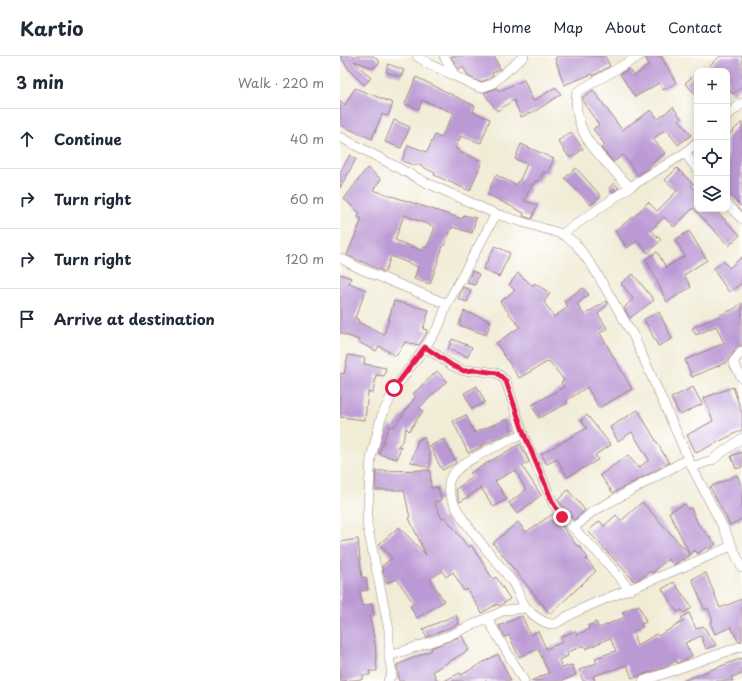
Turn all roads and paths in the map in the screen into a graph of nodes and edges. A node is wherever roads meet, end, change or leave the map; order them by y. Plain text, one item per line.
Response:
1 (417, 56) edge
2 (444, 56) edge
3 (522, 56) edge
4 (640, 56) edge
5 (455, 76) junction
6 (742, 103) edge
7 (730, 113) edge
8 (341, 140) edge
9 (694, 145) edge
10 (685, 153) junction
11 (694, 165) edge
12 (630, 187) junction
13 (730, 207) edge
14 (496, 214) junction
15 (742, 219) edge
16 (562, 234) junction
17 (340, 258) edge
18 (447, 304) junction
19 (425, 347) junction
20 (742, 351) edge
21 (742, 378) edge
22 (524, 434) junction
23 (742, 438) edge
24 (690, 463) junction
25 (574, 528) junction
26 (731, 546) junction
27 (742, 568) edge
28 (630, 590) junction
29 (526, 608) junction
30 (488, 618) junction
31 (742, 646) edge
32 (389, 656) junction
33 (388, 681) edge
34 (524, 681) edge
35 (645, 681) edge

1 - 5 street
2 - 5 street
3 - 5 street
4 - 12 street
6 - 7 street
8 - 14 street
9 - 10 street
10 - 11 street
10 - 12 street
12 - 16 street
13 - 15 street
14 - 16 street
14 - 18 street
16 - 24 street
17 - 18 street
18 - 19 street
19 - 22 street
19 - 32 street
20 - 21 street
22 - 25 street
22 - 29 street
23 - 24 street
24 - 25 street
24 - 26 street
25 - 28 street
26 - 27 street
26 - 28 street
28 - 29 street
29 - 30 street
30 - 32 street
30 - 34 street
31 - 35 street
32 - 33 street

